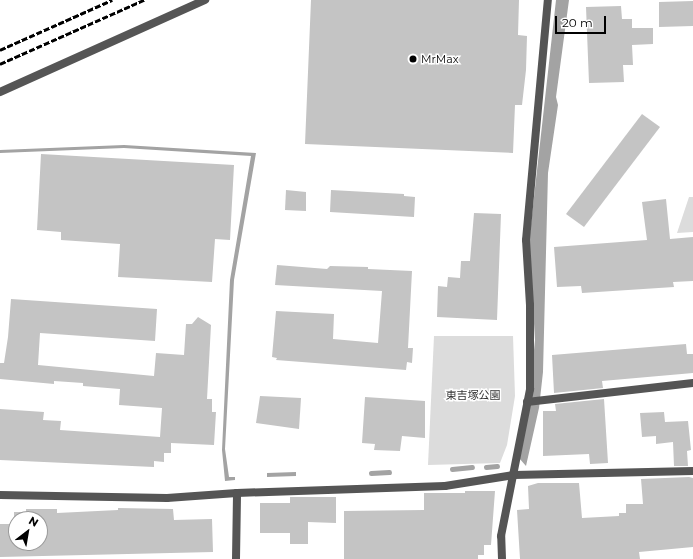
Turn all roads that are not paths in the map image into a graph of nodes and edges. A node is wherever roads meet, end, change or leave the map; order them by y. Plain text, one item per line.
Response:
1 (205, 0) edge
2 (548, 0) edge
3 (0, 92) edge
4 (693, 382) edge
5 (530, 402) junction
6 (693, 470) edge
7 (514, 475) junction
8 (237, 493) junction
9 (0, 495) edge
10 (236, 559) edge
11 (502, 559) edge

1 - 3 street
2 - 5 street
4 - 5 street
5 - 7 street
6 - 7 street
7 - 8 street
7 - 11 street
8 - 9 street
8 - 10 street

